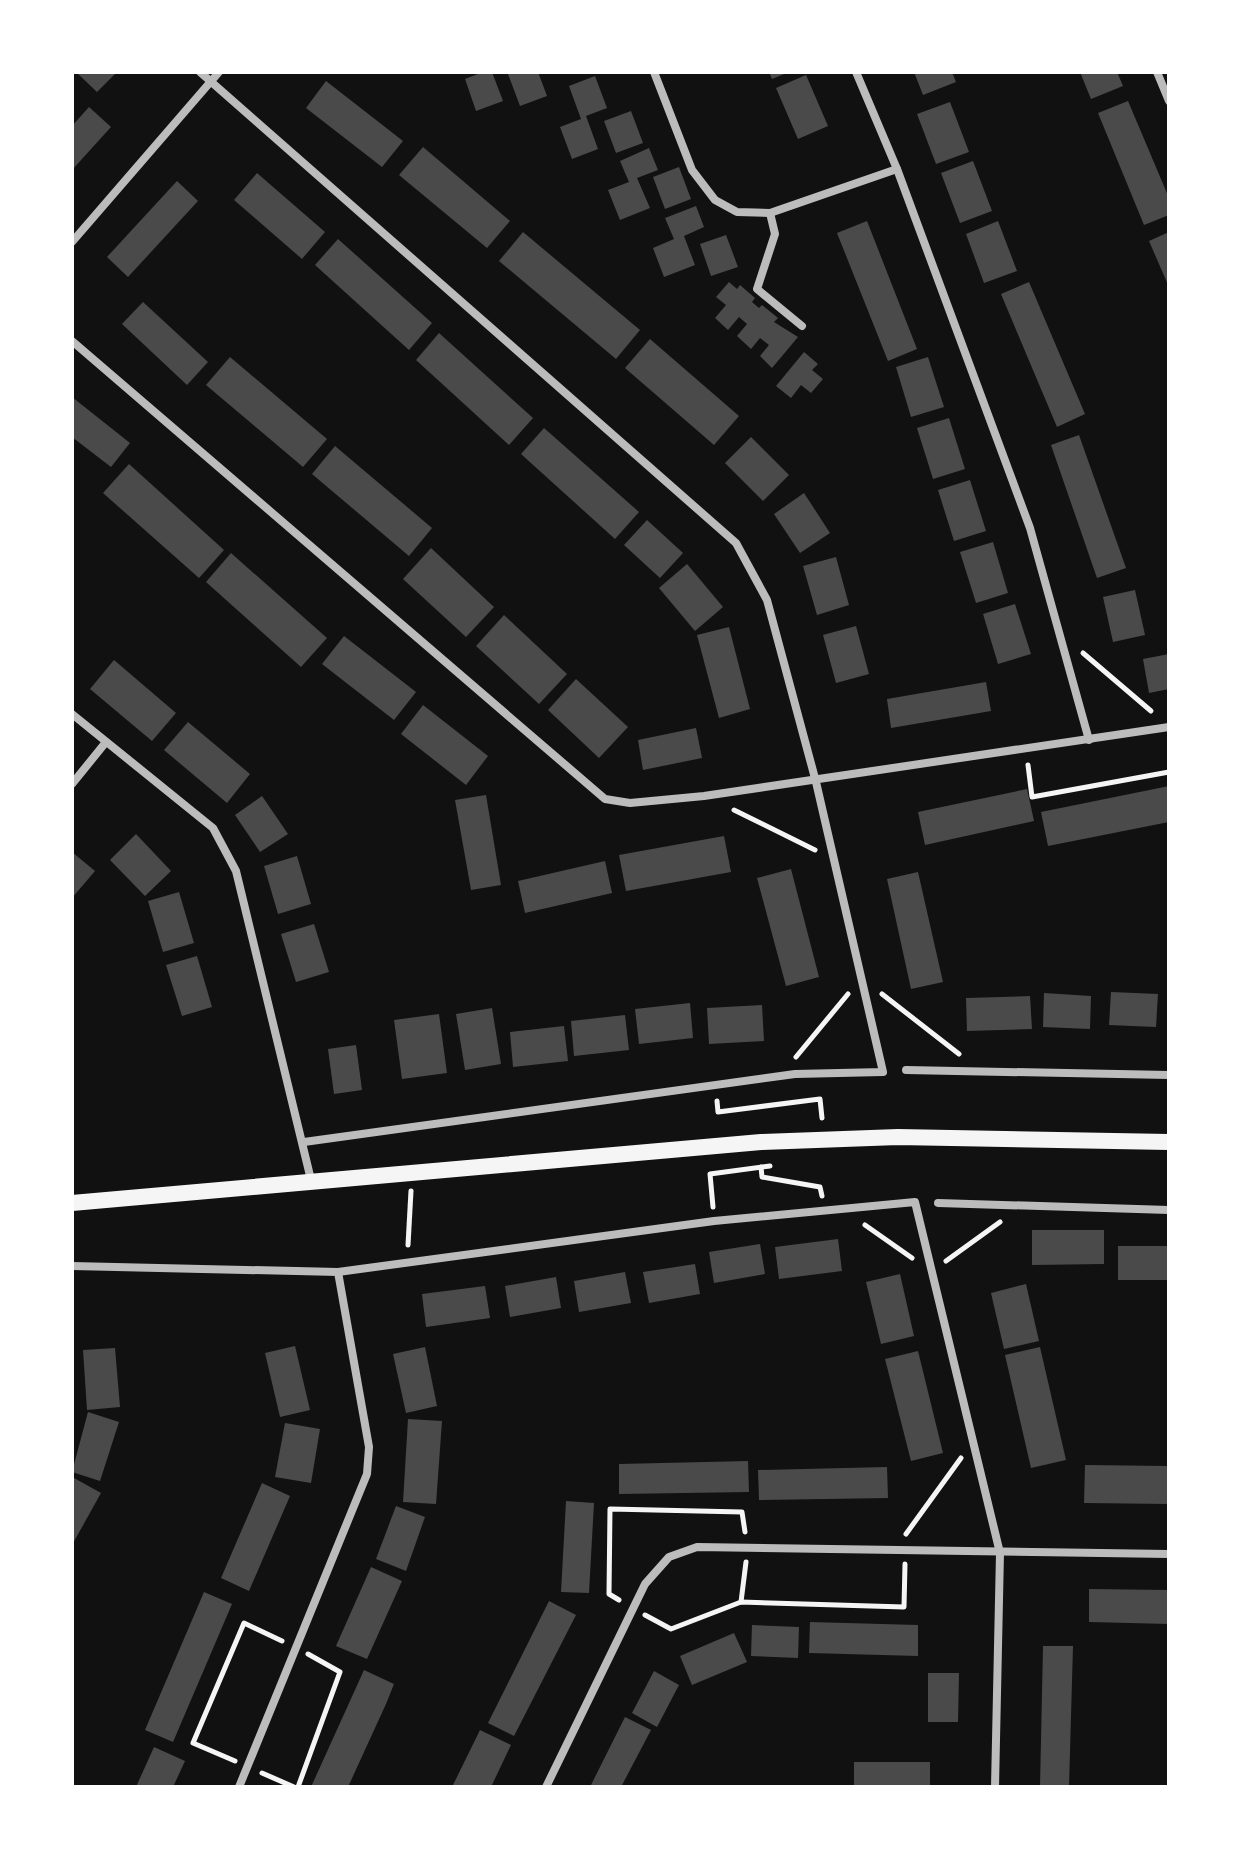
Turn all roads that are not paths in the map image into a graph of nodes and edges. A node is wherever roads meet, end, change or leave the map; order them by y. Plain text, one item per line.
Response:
1 (200, 72) edge
2 (219, 72) edge
3 (654, 72) edge
4 (856, 72) edge
5 (1157, 72) edge
6 (211, 82) junction
7 (1169, 101) edge
8 (897, 169) junction
9 (770, 213) junction
10 (72, 242) edge
11 (802, 326) dead end
12 (72, 341) edge
13 (72, 714) edge
14 (1169, 727) edge
15 (1089, 740) junction
16 (106, 742) junction
17 (816, 782) junction
18 (72, 784) edge
19 (906, 1070) dead end
20 (1169, 1075) edge
21 (304, 1142) junction
22 (1169, 1142) edge
23 (312, 1184) junction
24 (72, 1203) edge
25 (938, 1203) dead end
26 (1169, 1210) edge
27 (72, 1266) edge
28 (338, 1272) junction
29 (1000, 1553) junction
30 (1169, 1554) edge
31 (239, 1787) edge
32 (546, 1787) edge
33 (995, 1787) edge

1 - 6 street
2 - 6 street
3 - 9 street
4 - 8 street
5 - 7 street
6 - 10 street
6 - 17 street
8 - 9 street
8 - 15 street
9 - 11 street
12 - 17 street
13 - 16 street
14 - 15 street
15 - 17 street
16 - 18 street
16 - 21 street
17 - 21 street
19 - 20 street
21 - 23 street
22 - 23 main road
23 - 24 main road
25 - 26 street
27 - 28 street
28 - 29 street
28 - 31 street
29 - 30 street
29 - 32 street
29 - 33 street

